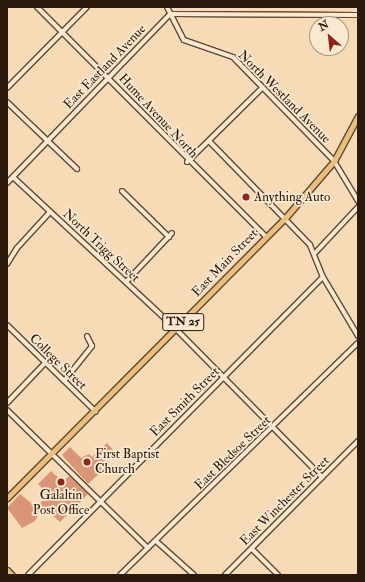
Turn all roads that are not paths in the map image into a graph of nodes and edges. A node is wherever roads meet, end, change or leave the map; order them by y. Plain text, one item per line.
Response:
1 (37, 7) edge
2 (87, 7) edge
3 (166, 7) edge
4 (170, 14) junction
5 (358, 15) edge
6 (62, 32) junction
7 (108, 78) junction
8 (7, 88) edge
9 (262, 88) junction
10 (7, 102) edge
11 (358, 116) edge
12 (46, 141) junction
13 (209, 141) junction
14 (334, 161) junction
15 (187, 162) junction
16 (77, 169) dead end
17 (13, 177) junction
18 (7, 183) edge
19 (122, 191) dead end
20 (358, 201) edge
21 (358, 207) edge
22 (50, 212) junction
23 (286, 217) junction
24 (172, 233) dead end
25 (169, 237) junction
26 (266, 237) junction
27 (315, 252) junction
28 (7, 264) edge
29 (323, 277) junction
30 (126, 282) junction
31 (7, 325) edge
32 (176, 329) junction
33 (87, 336) dead end
34 (358, 336) edge
35 (358, 343) edge
36 (45, 363) junction
37 (223, 377) junction
38 (64, 381) junction
39 (7, 403) edge
40 (7, 410) edge
41 (96, 412) junction
42 (274, 427) junction
43 (358, 442) edge
44 (54, 454) junction
45 (322, 477) junction
46 (7, 498) edge
47 (101, 501) junction
48 (156, 541) junction
49 (148, 548) junction
50 (252, 549) junction
51 (7, 570) edge
52 (12, 575) edge
53 (28, 575) edge
54 (120, 575) edge
55 (194, 575) edge
56 (225, 575) edge
57 (278, 575) edge

1 - 6 street, Hume Avenue North
2 - 6 street
3 - 4 street, North Westland Avenue
4 - 5 street
4 - 7 street, East Eastland Avenue
4 - 9 street, North Westland Avenue
6 - 7 street, Hume Avenue North
6 - 8 street
7 - 12 street, East Eastland Avenue
7 - 15 street, Hume Avenue North
9 - 13 street
9 - 14 street, North Westland Avenue
10 - 12 street
11 - 14 main road, East Main Street / TN 25
12 - 16 street
12 - 17 street, East Eastland Avenue
13 - 15 street
13 - 23 street
14 - 20 street, North Westland Avenue
14 - 23 main road, East Main Street / TN 25
15 - 26 street, Hume Avenue North
17 - 18 street, East Eastland Avenue
17 - 22 street, North Trigg Street
19 - 25 street
21 - 27 street
22 - 28 street
22 - 30 street, North Trigg Street
23 - 26 main road, East Main Street / TN 25
23 - 27 street
24 - 25 street
25 - 30 street
26 - 32 main road, East Main Street / TN 25
27 - 29 street
29 - 34 street
29 - 37 street, East Smith Street
30 - 32 street, North Trigg Street
31 - 36 street, College Street
32 - 37 street, North Trigg Street
32 - 41 main road, East Main Street / TN 25
33 - 38 street
35 - 42 street, East Bledsoe Street
36 - 38 street, College Street
36 - 39 street
37 - 42 street, North Trigg Street
37 - 47 street, East Smith Street
38 - 41 street, College Street
40 - 44 street
41 - 44 main road, East Main Street / TN 25
42 - 45 street, North Trigg Street
42 - 48 street, East Bledsoe Street
43 - 45 street, East Winchester Street
44 - 46 main road, East Main Street / TN 25
44 - 47 street
45 - 50 street, East Winchester Street
47 - 49 street
47 - 53 street, East Smith Street
48 - 49 street, East Bledsoe Street
48 - 55 street
49 - 54 street, East Bledsoe Street
50 - 56 street, East Winchester Street
50 - 57 street
51 - 52 main road

